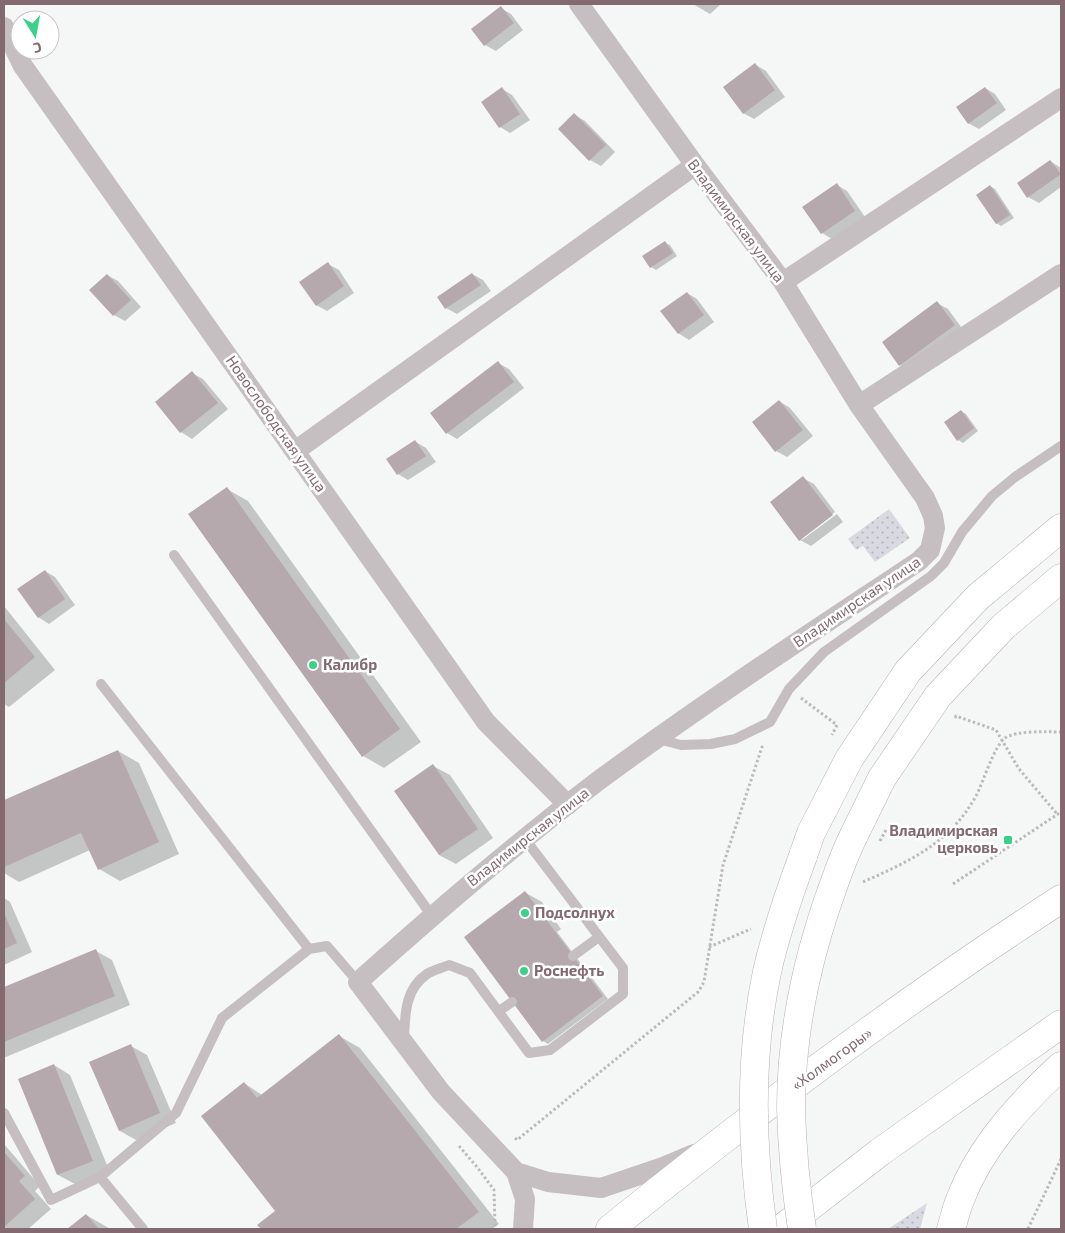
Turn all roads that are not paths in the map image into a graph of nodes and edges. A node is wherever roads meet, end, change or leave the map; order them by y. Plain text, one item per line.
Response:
1 (579, 4) edge
2 (4, 27) edge
3 (1061, 98) edge
4 (695, 165) junction
5 (1061, 274) edge
6 (782, 282) junction
7 (859, 405) junction
8 (1061, 446) edge
9 (295, 451) junction
10 (1061, 528) edge
11 (174, 555) dead end
12 (1061, 578) edge
13 (101, 684) dead end
14 (658, 739) junction
15 (568, 805) junction
16 (525, 839) junction
17 (1061, 899) edge
18 (432, 916) junction
19 (599, 937) junction
20 (309, 949) junction
21 (574, 956) dead end
22 (358, 982) junction
23 (512, 1002) dead end
24 (499, 1011) junction
25 (1061, 1024) edge
26 (404, 1045) junction
27 (1061, 1066) edge
28 (4, 1113) edge
29 (722, 1141) junction
30 (516, 1172) junction
31 (100, 1177) junction
32 (143, 1229) edge
33 (523, 1229) edge
34 (610, 1229) edge
35 (763, 1229) edge
36 (781, 1229) edge
37 (802, 1229) edge
38 (951, 1229) edge

1 - 4 street, Владимирская улица
2 - 9 street, Новослободская улица
3 - 6 street
4 - 6 street, Владимирская улица
4 - 9 street
5 - 7 street
6 - 7 street, Владимирская улица
7 - 14 street, Владимирская улица
8 - 14 lane
9 - 15 street, Новослободская улица
10 - 35 main road, bridge
11 - 18 lane
12 - 37 main road, bridge
13 - 20 lane
14 - 15 street, Владимирская улица
15 - 16 street, Владимирская улица
16 - 18 street, Владимирская улица
16 - 19 lane
17 - 29 main road, «Холмогоры»
18 - 22 street, Владимирская улица
19 - 21 lane
19 - 24 lane
20 - 22 lane
20 - 31 lane
22 - 26 street
23 - 24 lane
24 - 26 lane
25 - 36 main road
26 - 30 street
27 - 38 main road
28 - 31 lane
29 - 30 street
29 - 34 main road, «Холмогоры»
30 - 33 street
31 - 32 lane

